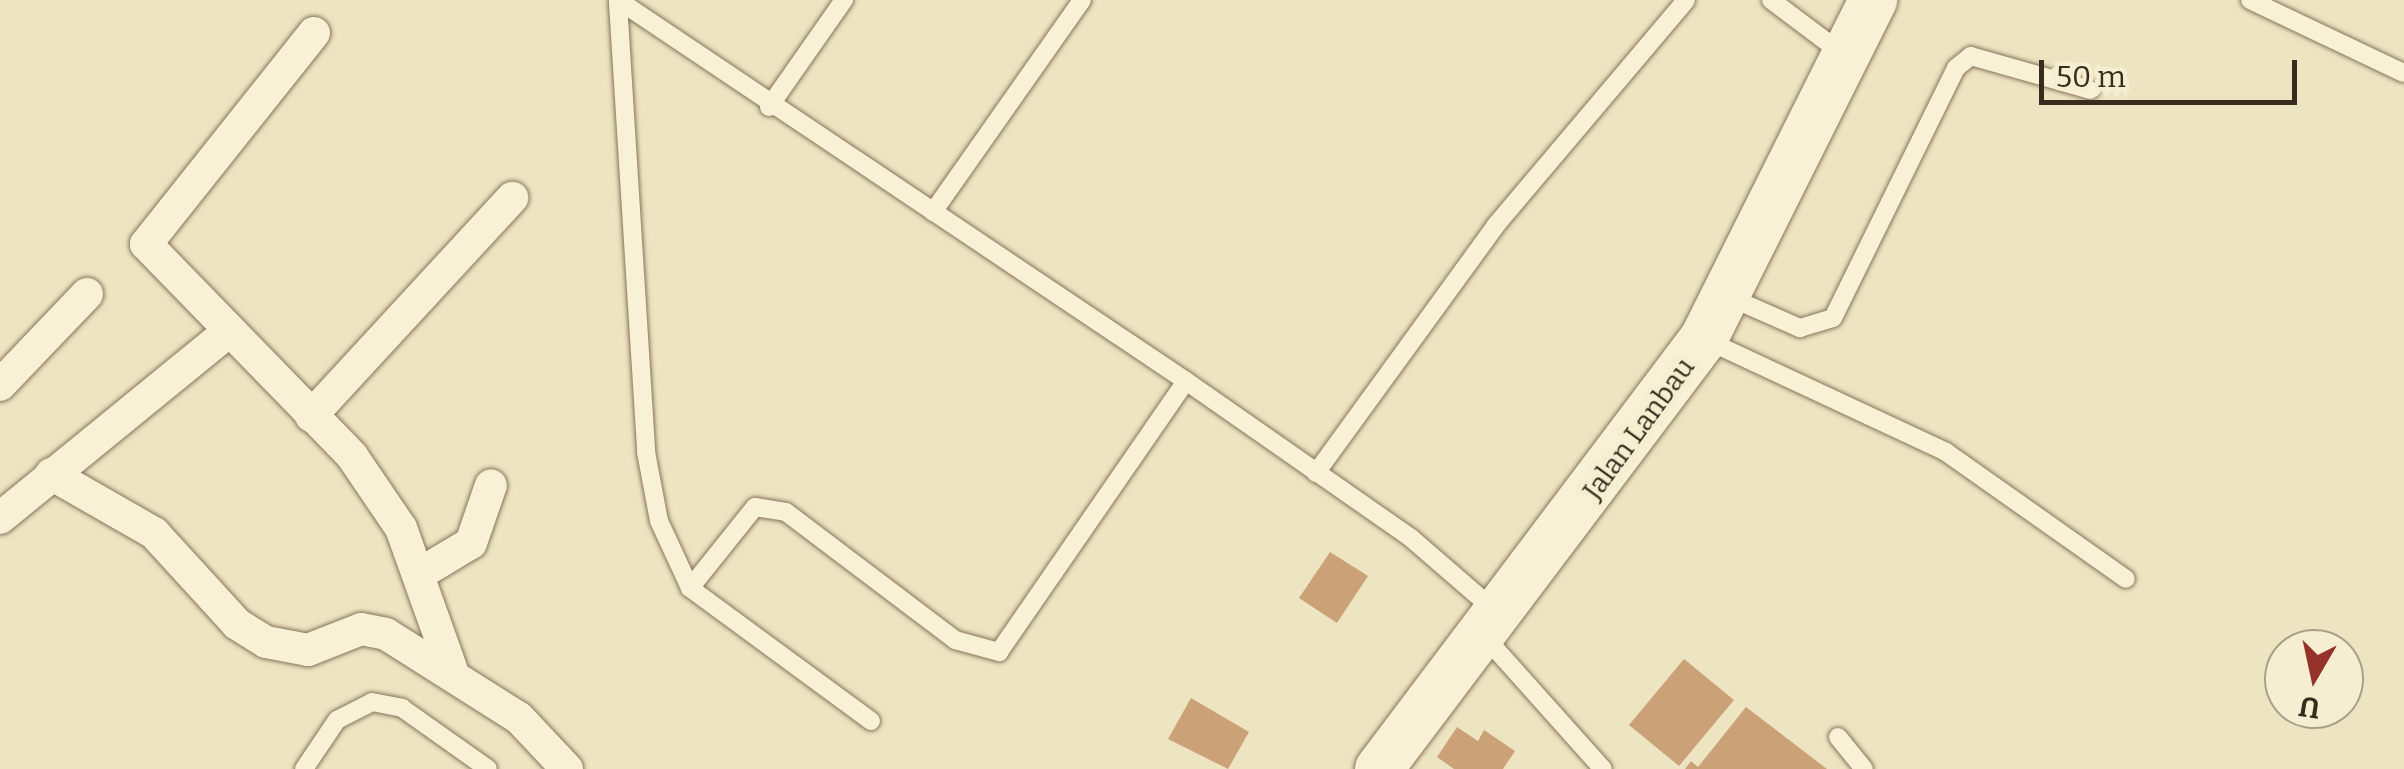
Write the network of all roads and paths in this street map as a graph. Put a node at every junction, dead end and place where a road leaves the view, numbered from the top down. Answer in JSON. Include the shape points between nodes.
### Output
{"nodes":[{"id":1,"x":844,"y":0,"type":"edge"},
{"id":2,"x":1082,"y":0,"type":"edge"},
{"id":3,"x":1686,"y":0,"type":"edge"},
{"id":4,"x":1772,"y":0,"type":"edge"},
{"id":5,"x":1873,"y":0,"type":"edge"},
{"id":6,"x":2250,"y":0,"type":"edge"},
{"id":7,"x":618,"y":2,"type":"edge"},
{"id":8,"x":314,"y":33,"type":"dead end"},
{"id":9,"x":1846,"y":56,"type":"junction"},
{"id":10,"x":2404,"y":73,"type":"edge"},
{"id":11,"x":2090,"y":90,"type":"dead end"},
{"id":12,"x":769,"y":107,"type":"junction"},
{"id":13,"x":512,"y":198,"type":"dead end"},
{"id":14,"x":932,"y":212,"type":"junction"},
{"id":15,"x":86,"y":294,"type":"dead end"},
{"id":16,"x":1728,"y":296,"type":"junction"},
{"id":17,"x":226,"y":334,"type":"junction"},
{"id":18,"x":1704,"y":338,"type":"junction"},
{"id":19,"x":1186,"y":381,"type":"junction"},
{"id":20,"x":0,"y":385,"type":"edge"},
{"id":21,"x":311,"y":416,"type":"junction"},
{"id":22,"x":1316,"y":473,"type":"junction"},
{"id":23,"x":51,"y":474,"type":"junction"},
{"id":24,"x":491,"y":486,"type":"dead end"},
{"id":25,"x":0,"y":518,"type":"edge"},
{"id":26,"x":421,"y":573,"type":"junction"},
{"id":27,"x":2126,"y":579,"type":"dead end"},
{"id":28,"x":690,"y":588,"type":"junction"},
{"id":29,"x":1481,"y":610,"type":"junction"},
{"id":30,"x":452,"y":668,"type":"junction"},
{"id":31,"x":871,"y":722,"type":"dead end"},
{"id":32,"x":1838,"y":737,"type":"dead end"},
{"id":33,"x":304,"y":769,"type":"edge"},
{"id":34,"x":488,"y":769,"type":"edge"},
{"id":35,"x":567,"y":769,"type":"edge"},
{"id":36,"x":1379,"y":769,"type":"edge"},
{"id":37,"x":1603,"y":769,"type":"edge"},
{"id":38,"x":1864,"y":769,"type":"edge"}],
"edges":[{"from":1,"to":12,"type":"lane"},
{"from":2,"to":14,"type":"lane"},
{"from":3,"to":22,"type":"lane","via":[[1496,225]]},
{"from":4,"to":9,"type":"lane"},
{"from":5,"to":9,"type":"street","name":"Jalan Lanbau"},
{"from":6,"to":10,"type":"lane"},
{"from":7,"to":12,"type":"lane"},
{"from":7,"to":28,"type":"lane","via":[[646,452],[659,521]]},
{"from":8,"to":17,"type":"street","via":[[148,233],[149,251]]},
{"from":9,"to":16,"type":"street","name":"Jalan Lanbau"},
{"from":11,"to":16,"type":"lane","via":[[1992,54],[1972,56],[1956,68],[1834,318],[1800,328]]},
{"from":12,"to":14,"type":"lane"},
{"from":13,"to":21,"type":"street"},
{"from":14,"to":19,"type":"lane"},
{"from":15,"to":20,"type":"street"},
{"from":16,"to":18,"type":"street","name":"Jalan Lanbau"},
{"from":17,"to":21,"type":"street"},
{"from":17,"to":23,"type":"street"},
{"from":18,"to":27,"type":"lane","via":[[1946,452]]},
{"from":18,"to":29,"type":"street","name":"Jalan Lanbau"},
{"from":19,"to":22,"type":"lane"},
{"from":19,"to":28,"type":"lane","via":[[999,652],[955,640],[768,503]]},
{"from":21,"to":26,"type":"street","via":[[352,456]]},
{"from":22,"to":29,"type":"lane","via":[[1436,560]]},
{"from":23,"to":25,"type":"street"},
{"from":23,"to":30,"type":"street","via":[[154,533],[237,624],[266,642],[308,650],[361,629]]},
{"from":24,"to":26,"type":"street","via":[[471,543]]},
{"from":26,"to":30,"type":"street"},
{"from":28,"to":31,"type":"lane"},
{"from":29,"to":36,"type":"street","name":"Jalan Lanbau"},
{"from":29,"to":37,"type":"lane"},
{"from":30,"to":35,"type":"street"},
{"from":32,"to":38,"type":"lane"},
{"from":33,"to":34,"type":"lane","via":[[337,720],[372,702],[402,708]]}]}
